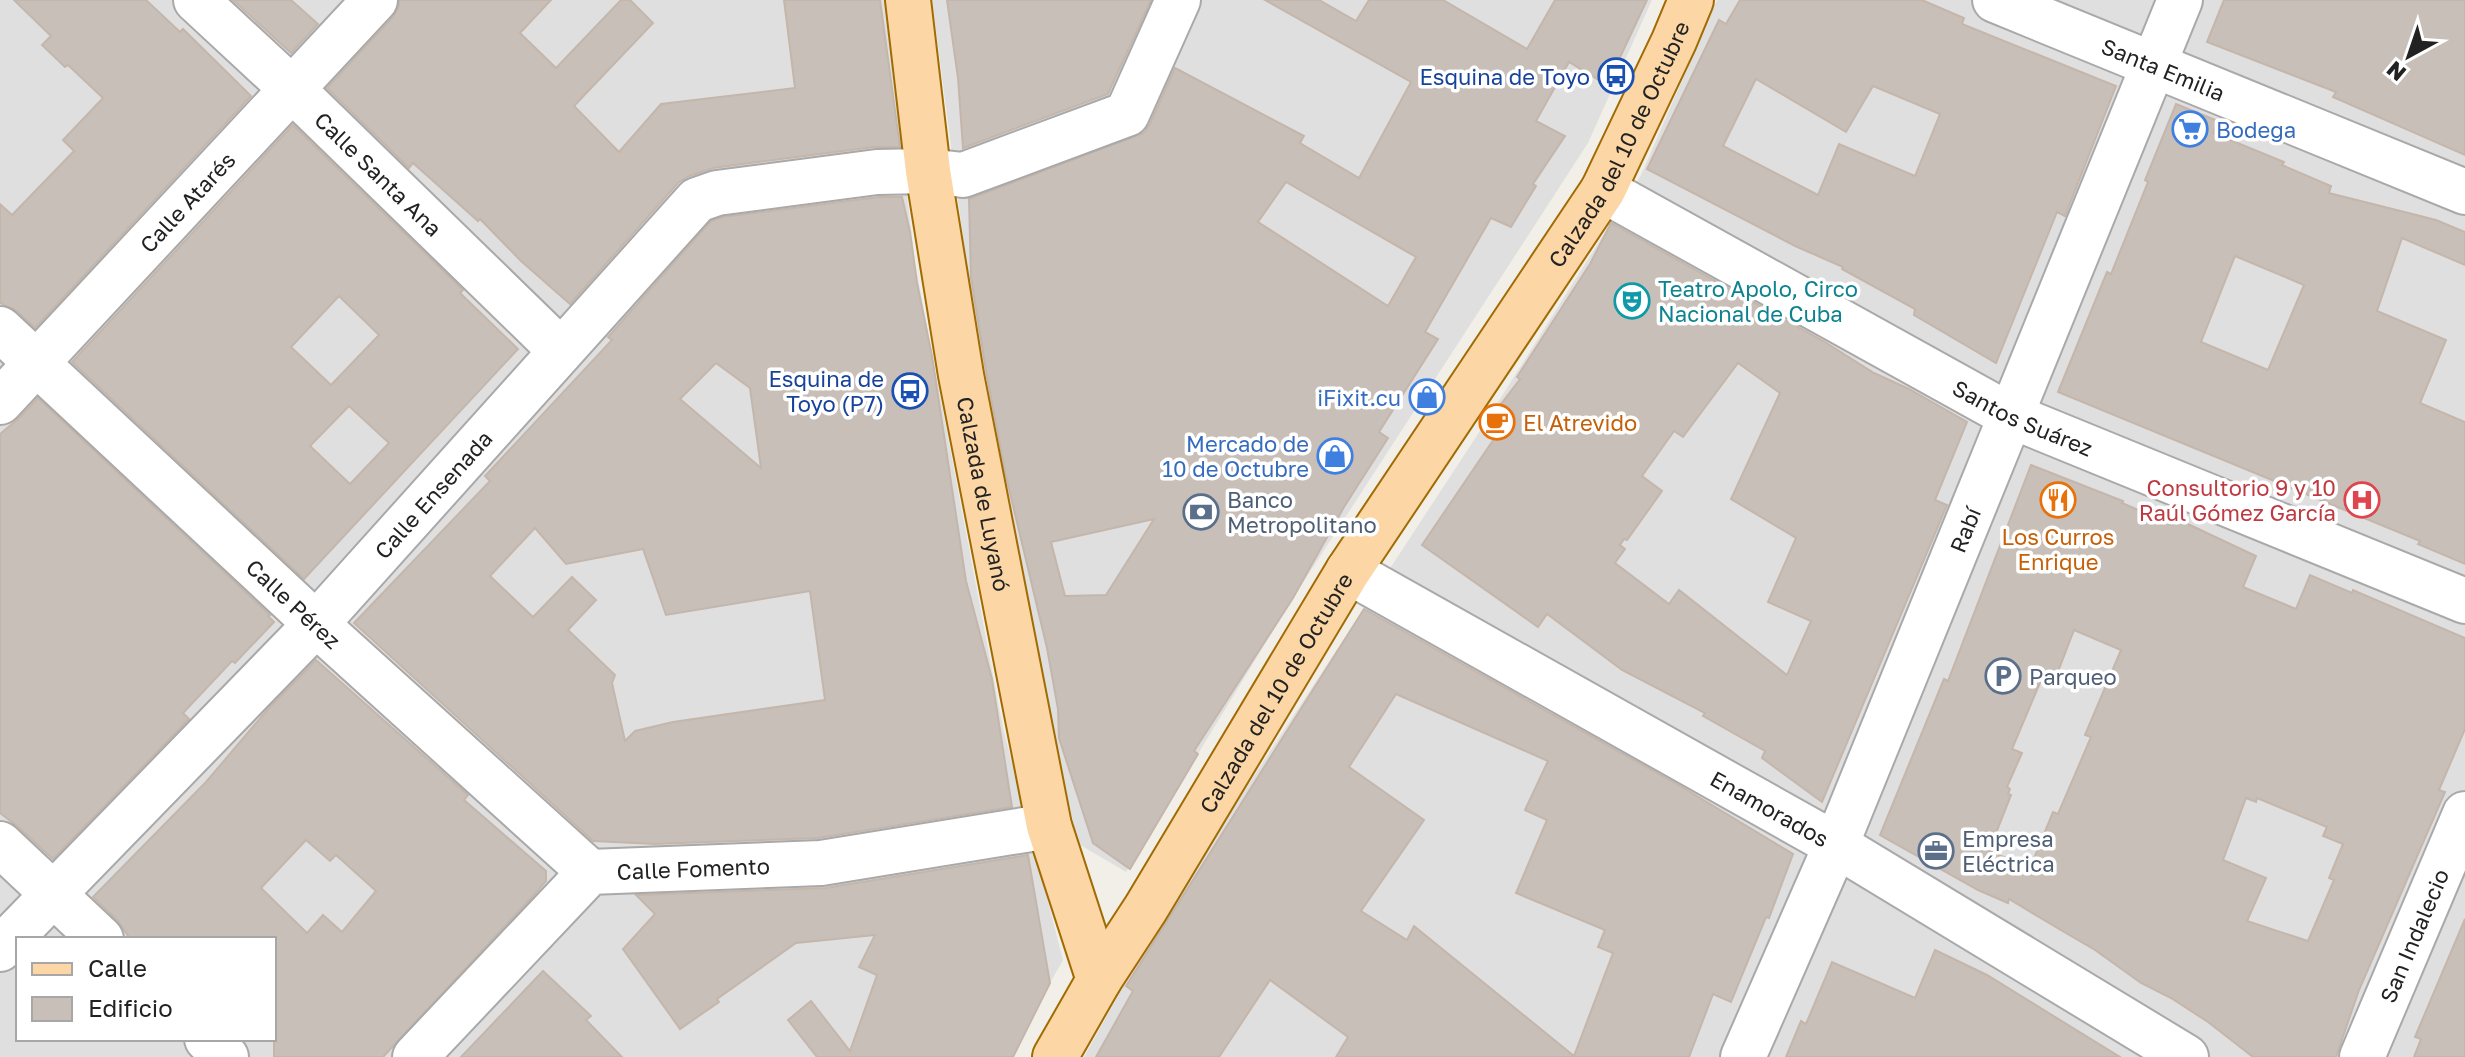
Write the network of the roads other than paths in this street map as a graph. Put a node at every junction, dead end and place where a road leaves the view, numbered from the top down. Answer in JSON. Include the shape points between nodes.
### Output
{"nodes":[{"id":1,"x":196,"y":0,"type":"edge"},
{"id":2,"x":375,"y":0,"type":"edge"},
{"id":3,"x":908,"y":0,"type":"edge"},
{"id":4,"x":1178,"y":0,"type":"edge"},
{"id":5,"x":1691,"y":0,"type":"edge"},
{"id":6,"x":1995,"y":0,"type":"edge"},
{"id":7,"x":2180,"y":0,"type":"edge"},
{"id":8,"x":2152,"y":66,"type":"junction"},
{"id":9,"x":293,"y":90,"type":"junction"},
{"id":10,"x":928,"y":171,"type":"junction"},
{"id":11,"x":1603,"y":190,"type":"junction"},
{"id":12,"x":2465,"y":192,"type":"edge"},
{"id":13,"x":0,"y":329,"type":"edge"},
{"id":14,"x":560,"y":350,"type":"junction"},
{"id":15,"x":36,"y":364,"type":"junction"},
{"id":16,"x":0,"y":402,"type":"edge"},
{"id":17,"x":2009,"y":415,"type":"junction"},
{"id":18,"x":1348,"y":571,"type":"junction"},
{"id":19,"x":2465,"y":601,"type":"edge"},
{"id":20,"x":316,"y":624,"type":"junction"},
{"id":21,"x":2465,"y":814,"type":"edge"},
{"id":22,"x":1049,"y":826,"type":"junction"},
{"id":23,"x":0,"y":844,"type":"edge"},
{"id":24,"x":1836,"y":845,"type":"junction"},
{"id":25,"x":590,"y":872,"type":"junction"},
{"id":26,"x":54,"y":894,"type":"junction"},
{"id":27,"x":99,"y":937,"type":"edge"},
{"id":28,"x":0,"y":949,"type":"edge"},
{"id":29,"x":1099,"y":980,"type":"junction"},
{"id":30,"x":209,"y":1041,"type":"edge"},
{"id":31,"x":226,"y":1057,"type":"edge"},
{"id":32,"x":415,"y":1057,"type":"edge"},
{"id":33,"x":1055,"y":1057,"type":"edge"},
{"id":34,"x":1743,"y":1057,"type":"edge"},
{"id":35,"x":2186,"y":1057,"type":"edge"},
{"id":36,"x":2362,"y":1057,"type":"edge"}],
"edges":[{"from":1,"to":9,"type":"street","name":"Calle Santa Ana"},
{"from":2,"to":9,"type":"street","name":"Calle Atarés"},
{"from":3,"to":10,"type":"main road","name":"Calzada de Luyanó"},
{"from":4,"to":10,"type":"street","name":"Calle Ensenada","via":[[1127,114],[963,175]]},
{"from":5,"to":11,"type":"main road","name":"Calzada del 10 de Octubre"},
{"from":6,"to":8,"type":"street","name":"Santa Emilia"},
{"from":7,"to":8,"type":"street","name":"Rabí"},
{"from":8,"to":12,"type":"street","name":"Santa Emilia"},
{"from":8,"to":17,"type":"street","name":"Rabí"},
{"from":9,"to":14,"type":"street","name":"Calle Santa Ana"},
{"from":9,"to":15,"type":"street","name":"Calle Atarés"},
{"from":10,"to":14,"type":"street","name":"Calle Ensenada","via":[[877,172],[706,195]]},
{"from":10,"to":22,"type":"main road","name":"Calzada de Luyanó","via":[[961,375]]},
{"from":11,"to":17,"type":"street","name":"Santos Suárez"},
{"from":11,"to":18,"type":"main road","name":"Calzada del 10 de Octubre"},
{"from":13,"to":15,"type":"street","name":"Calle Pérez"},
{"from":14,"to":20,"type":"street","name":"Calle Ensenada"},
{"from":15,"to":16,"type":"street","name":"Calle Atarés"},
{"from":15,"to":20,"type":"street","name":"Calle Pérez"},
{"from":17,"to":19,"type":"street","name":"Santos Suárez"},
{"from":17,"to":24,"type":"street","name":"Rabí"},
{"from":18,"to":24,"type":"street","name":"Enamorados"},
{"from":18,"to":29,"type":"main road","name":"Calzada del 10 de Octubre"},
{"from":20,"to":25,"type":"street","name":"Calle Pérez"},
{"from":20,"to":26,"type":"street","name":"Calle Ensenada"},
{"from":21,"to":36,"type":"street","name":"San Indalecio"},
{"from":22,"to":25,"type":"street","name":"Calle Fomento","via":[[821,863]]},
{"from":22,"to":29,"type":"main road","name":"Calzada de Luyanó"},
{"from":23,"to":26,"type":"street"},
{"from":24,"to":34,"type":"street","name":"Rabí"},
{"from":24,"to":35,"type":"street","name":"Enamorados"},
{"from":25,"to":32,"type":"street","name":"Calle Fomento"},
{"from":26,"to":27,"type":"street"},
{"from":26,"to":28,"type":"street","name":"Calle Ensenada"},
{"from":29,"to":33,"type":"main road","name":"Calzada del 10 de Octubre"},
{"from":30,"to":31,"type":"street"}]}
